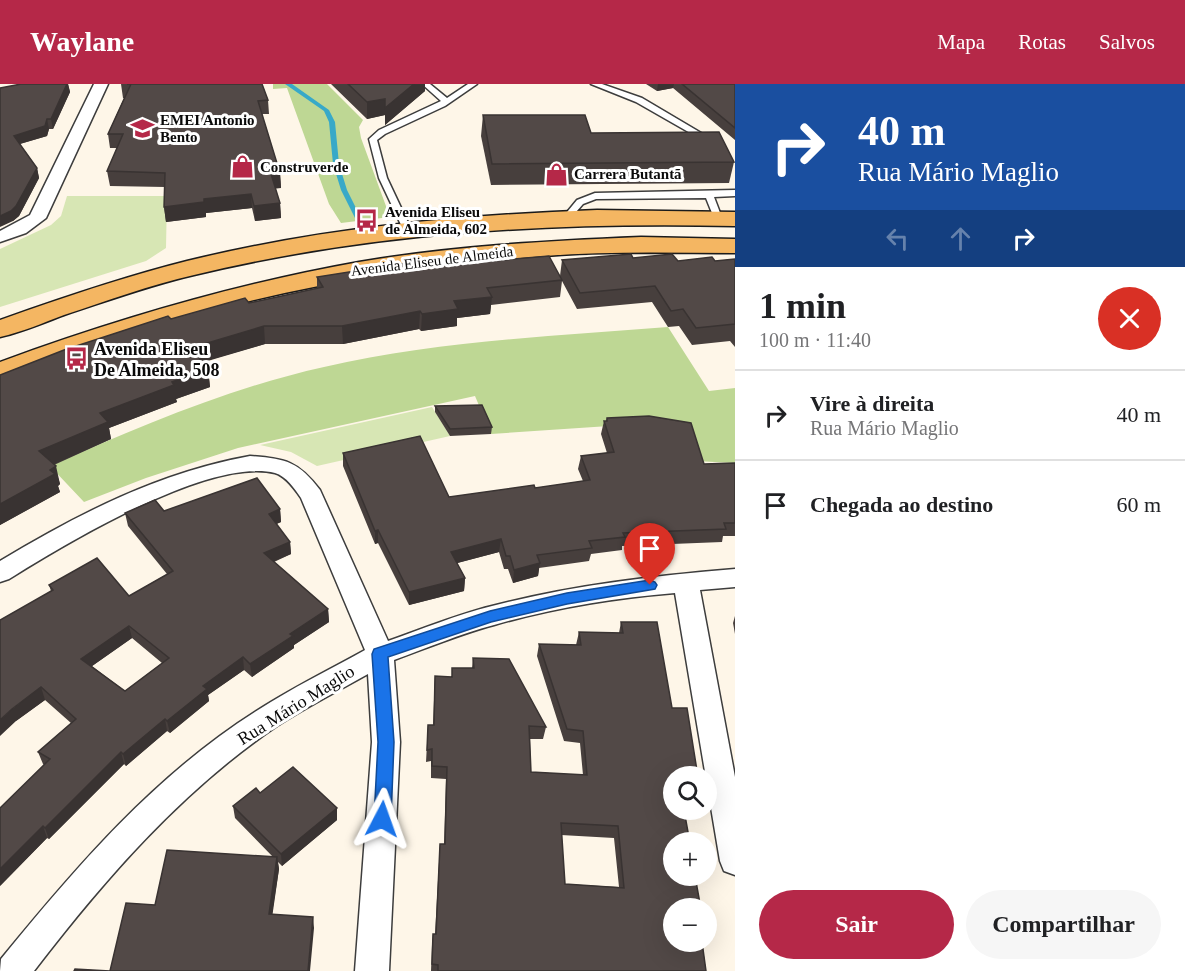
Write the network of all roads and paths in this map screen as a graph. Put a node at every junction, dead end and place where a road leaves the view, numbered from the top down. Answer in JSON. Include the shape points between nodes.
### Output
{"nodes":[{"id":1,"x":101,"y":84,"type":"edge"},
{"id":2,"x":426,"y":84,"type":"edge"},
{"id":3,"x":473,"y":84,"type":"edge"},
{"id":4,"x":595,"y":84,"type":"edge"},
{"id":5,"x":446,"y":101,"type":"junction"},
{"id":6,"x":719,"y":148,"type":"edge"},
{"id":7,"x":735,"y":193,"type":"edge"},
{"id":8,"x":709,"y":195,"type":"junction"},
{"id":9,"x":567,"y":218,"type":"junction"},
{"id":10,"x":726,"y":219,"type":"edge"},
{"id":11,"x":407,"y":229,"type":"junction"},
{"id":12,"x":0,"y":237,"type":"edge"},
{"id":13,"x":735,"y":246,"type":"edge"},
{"id":14,"x":0,"y":329,"type":"edge"},
{"id":15,"x":0,"y":372,"type":"edge"},
{"id":16,"x":0,"y":573,"type":"edge"},
{"id":17,"x":735,"y":578,"type":"edge"},
{"id":18,"x":686,"y":581,"type":"junction"},
{"id":19,"x":380,"y":654,"type":"junction"},
{"id":20,"x":735,"y":861,"type":"edge"},
{"id":21,"x":13,"y":971,"type":"edge"},
{"id":22,"x":372,"y":971,"type":"edge"}],
"edges":[{"from":1,"to":12,"type":"street","via":[[37,218]]},
{"from":2,"to":5,"type":"lane"},
{"from":3,"to":5,"type":"lane"},
{"from":4,"to":6,"type":"lane","via":[[639,100]]},
{"from":5,"to":11,"type":"lane","via":[[373,139],[383,178]]},
{"from":7,"to":8,"type":"lane"},
{"from":8,"to":9,"type":"lane","via":[[595,196],[579,202]]},
{"from":8,"to":10,"type":"lane"},
{"from":9,"to":10,"type":"main road","name":"Avenida Eliseu de Almeida"},
{"from":9,"to":11,"type":"main road","name":"Avenida Eliseu de Almeida"},
{"from":11,"to":14,"type":"main road","name":"Avenida Eliseu de Almeida","via":[[291,247],[189,269]]},
{"from":13,"to":15,"type":"main road","name":"Avenida Eliseu de Almeida","via":[[544,248],[373,267],[262,288],[172,311],[64,346]]},
{"from":16,"to":19,"type":"street","via":[[95,519],[175,483],[232,467],[278,466],[298,478],[312,496]]},
{"from":17,"to":18,"type":"street","name":"Rua Mário Maglio"},
{"from":18,"to":19,"type":"street","name":"Rua Mário Maglio","via":[[567,598],[490,616]]},
{"from":18,"to":20,"type":"street"},
{"from":19,"to":21,"type":"street","name":"Rua Mário Maglio","via":[[267,718],[196,772],[142,821],[69,900]]},
{"from":19,"to":22,"type":"street","via":[[386,742]]}]}
